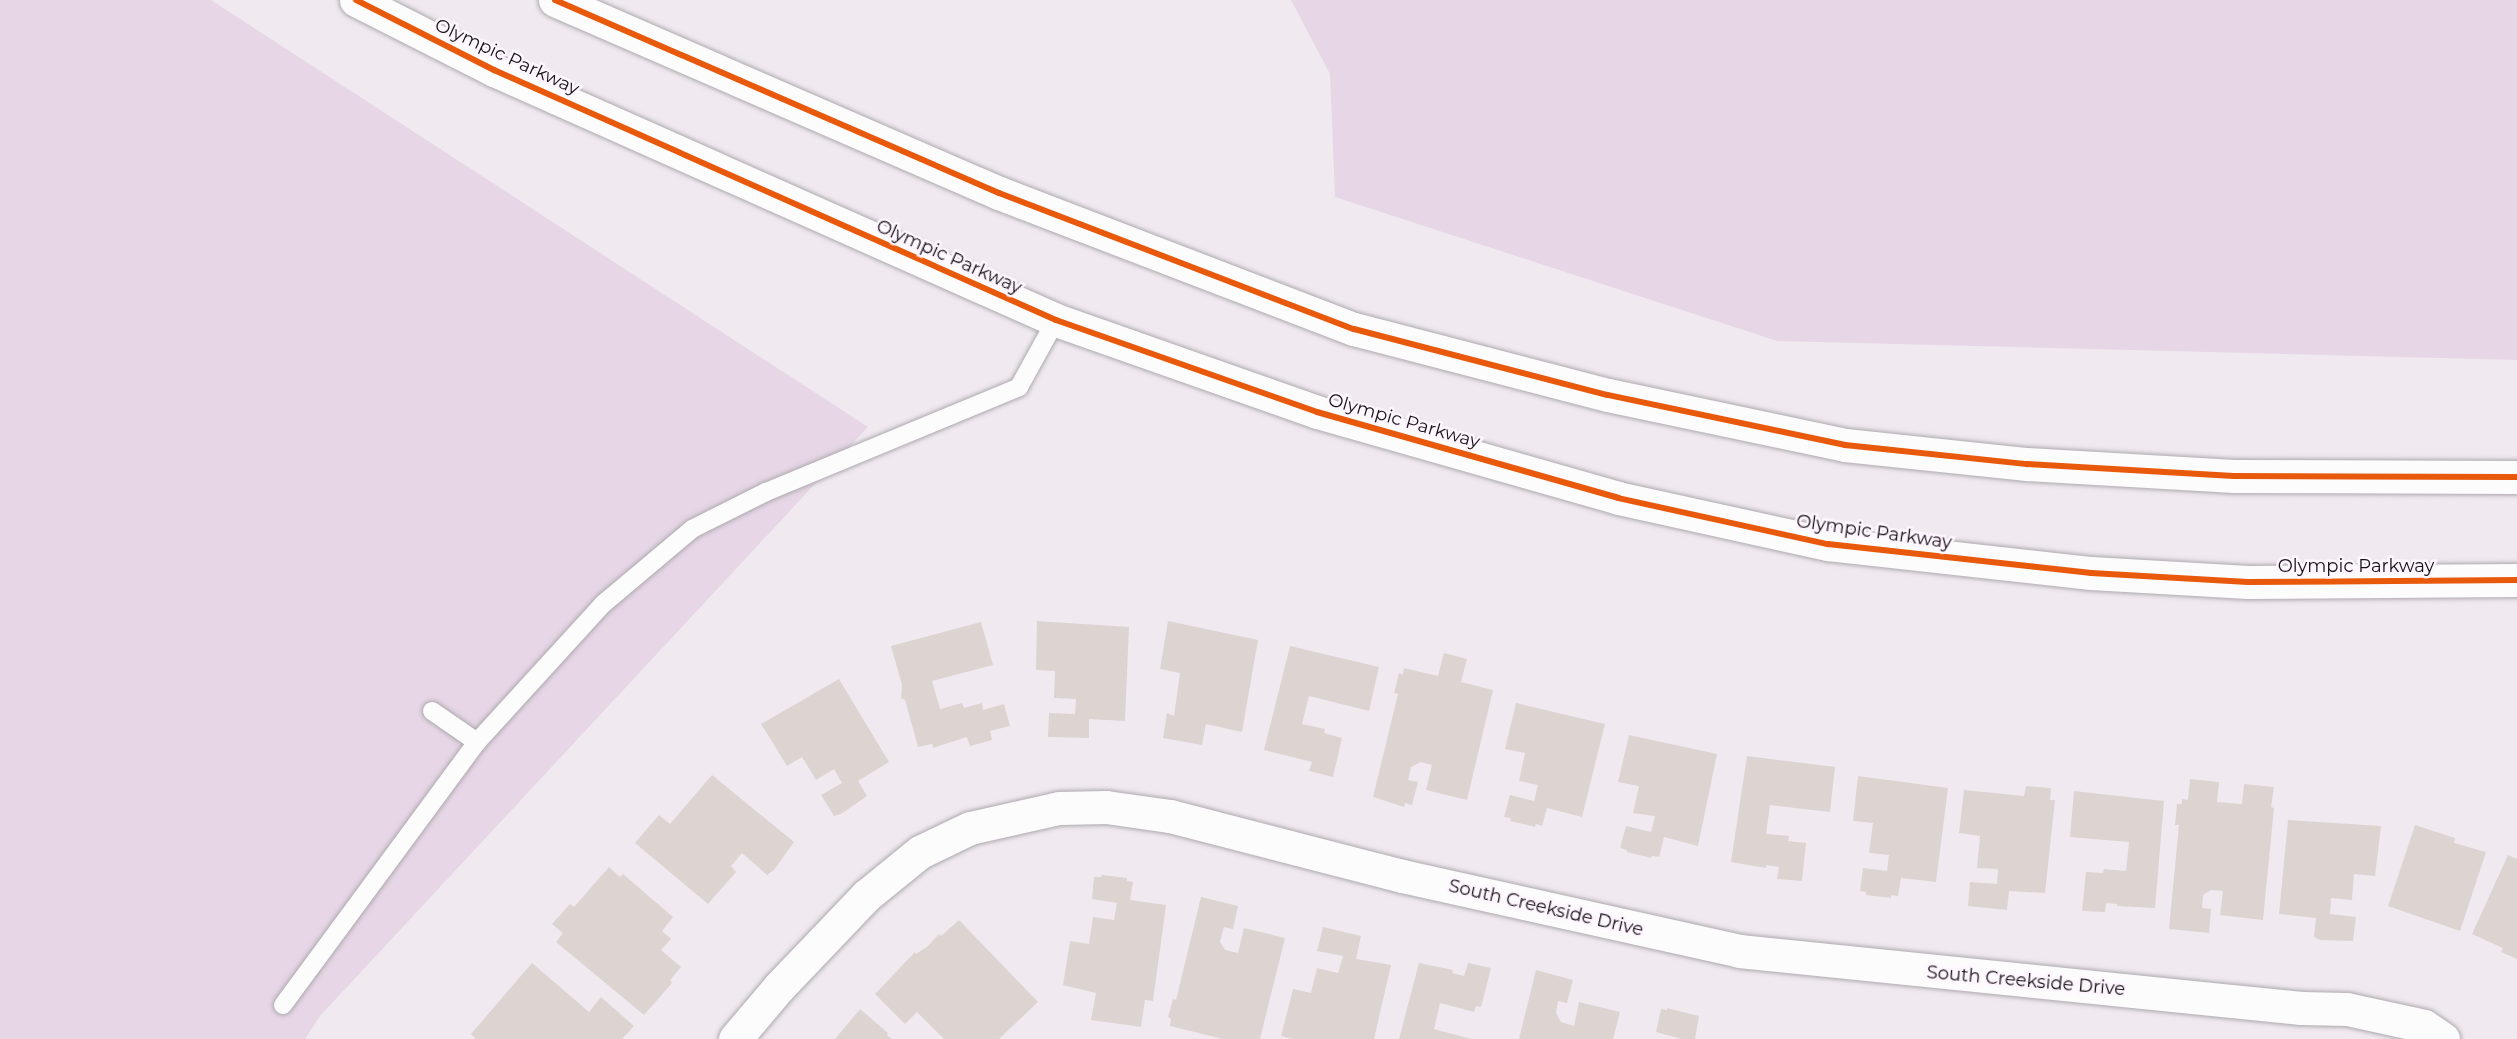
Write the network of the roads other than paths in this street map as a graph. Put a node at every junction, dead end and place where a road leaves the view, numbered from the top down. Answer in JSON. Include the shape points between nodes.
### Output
{"nodes":[{"id":1,"x":356,"y":0,"type":"edge"},
{"id":2,"x":555,"y":0,"type":"edge"},
{"id":3,"x":1056,"y":321,"type":"junction"},
{"id":4,"x":2517,"y":477,"type":"edge"},
{"id":5,"x":2517,"y":580,"type":"edge"},
{"id":6,"x":432,"y":711,"type":"dead end"},
{"id":7,"x":477,"y":742,"type":"junction"},
{"id":8,"x":283,"y":1005,"type":"dead end"},
{"id":9,"x":735,"y":1039,"type":"edge"},
{"id":10,"x":2443,"y":1039,"type":"edge"}],
"edges":[{"from":1,"to":3,"type":"main road","name":"Olympic Parkway","via":[[494,70]]},
{"from":2,"to":4,"type":"main road","via":[[999,193],[1354,329],[1608,395],[1845,446],[2027,464],[2234,476]]},
{"from":3,"to":5,"type":"main road","name":"Olympic Parkway","via":[[1328,415],[1618,498],[1828,544],[2091,573],[2248,582]]},
{"from":3,"to":7,"type":"lane","via":[[1019,387],[766,492],[692,529],[603,604]]},
{"from":6,"to":7,"type":"lane"},
{"from":7,"to":8,"type":"lane"},
{"from":9,"to":10,"type":"main road","name":"South Creekside Drive","via":[[867,895],[920,852],[970,828],[1059,808],[1106,807],[1170,816],[1402,876],[1739,951],[2301,1008],[2347,1009],[2424,1026]]}]}
